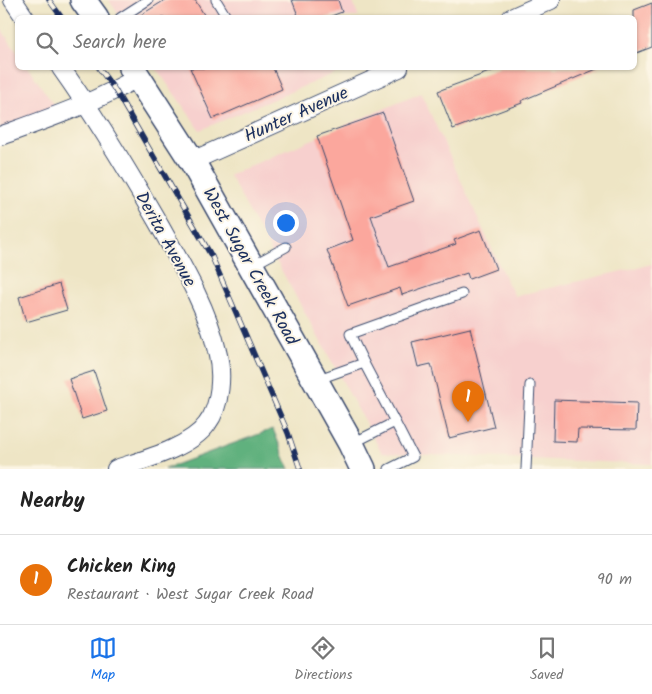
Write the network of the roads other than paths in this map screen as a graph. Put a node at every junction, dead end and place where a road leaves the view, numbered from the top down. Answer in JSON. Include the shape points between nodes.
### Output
{"nodes":[{"id":1,"x":13,"y":0,"type":"edge"},
{"id":2,"x":83,"y":0,"type":"edge"},
{"id":3,"x":148,"y":0,"type":"edge"},
{"id":4,"x":216,"y":0,"type":"edge"},
{"id":5,"x":551,"y":0,"type":"edge"},
{"id":6,"x":23,"y":15,"type":"edge"},
{"id":7,"x":94,"y":15,"type":"edge"},
{"id":8,"x":125,"y":15,"type":"edge"},
{"id":9,"x":225,"y":15,"type":"edge"},
{"id":10,"x":518,"y":15,"type":"edge"},
{"id":11,"x":62,"y":70,"type":"edge"},
{"id":12,"x":396,"y":70,"type":"edge"},
{"id":13,"x":135,"y":72,"type":"edge"},
{"id":14,"x":86,"y":104,"type":"junction"},
{"id":15,"x":0,"y":136,"type":"edge"},
{"id":16,"x":192,"y":161,"type":"junction"},
{"id":17,"x":286,"y":247,"type":"dead end"},
{"id":18,"x":251,"y":266,"type":"junction"},
{"id":19,"x":462,"y":294,"type":"dead end"},
{"id":20,"x":364,"y":363,"type":"junction"},
{"id":21,"x":316,"y":380,"type":"junction"},
{"id":22,"x":530,"y":385,"type":"dead end"},
{"id":23,"x":395,"y":422,"type":"junction"},
{"id":24,"x":352,"y":444,"type":"junction"},
{"id":25,"x":116,"y":469,"type":"edge"},
{"id":26,"x":363,"y":469,"type":"edge"},
{"id":27,"x":389,"y":469,"type":"edge"},
{"id":28,"x":526,"y":469,"type":"edge"}],
"edges":[{"from":1,"to":6,"type":"street"},
{"from":2,"to":7,"type":"main road"},
{"from":3,"to":8,"type":"lane"},
{"from":4,"to":9,"type":"lane"},
{"from":5,"to":10,"type":"street"},
{"from":11,"to":14,"type":"street","name":"Derita Avenue"},
{"from":12,"to":16,"type":"street","name":"Hunter Avenue"},
{"from":13,"to":14,"type":"street","via":[[116,90]]},
{"from":13,"to":16,"type":"main road","name":"West Sugar Creek Road"},
{"from":14,"to":15,"type":"street"},
{"from":14,"to":25,"type":"street","name":"Derita Avenue","via":[[127,168],[200,303],[218,353],[220,377],[214,414],[206,426],[172,449]]},
{"from":16,"to":18,"type":"main road","name":"West Sugar Creek Road"},
{"from":17,"to":18,"type":"lane"},
{"from":18,"to":21,"type":"main road","name":"West Sugar Creek Road"},
{"from":19,"to":20,"type":"lane","via":[[350,334]]},
{"from":20,"to":21,"type":"lane"},
{"from":20,"to":23,"type":"lane"},
{"from":21,"to":24,"type":"main road","name":"West Sugar Creek Road"},
{"from":22,"to":28,"type":"lane"},
{"from":23,"to":24,"type":"lane"},
{"from":23,"to":27,"type":"lane","via":[[413,456]]},
{"from":24,"to":26,"type":"main road","name":"West Sugar Creek Road"}]}
